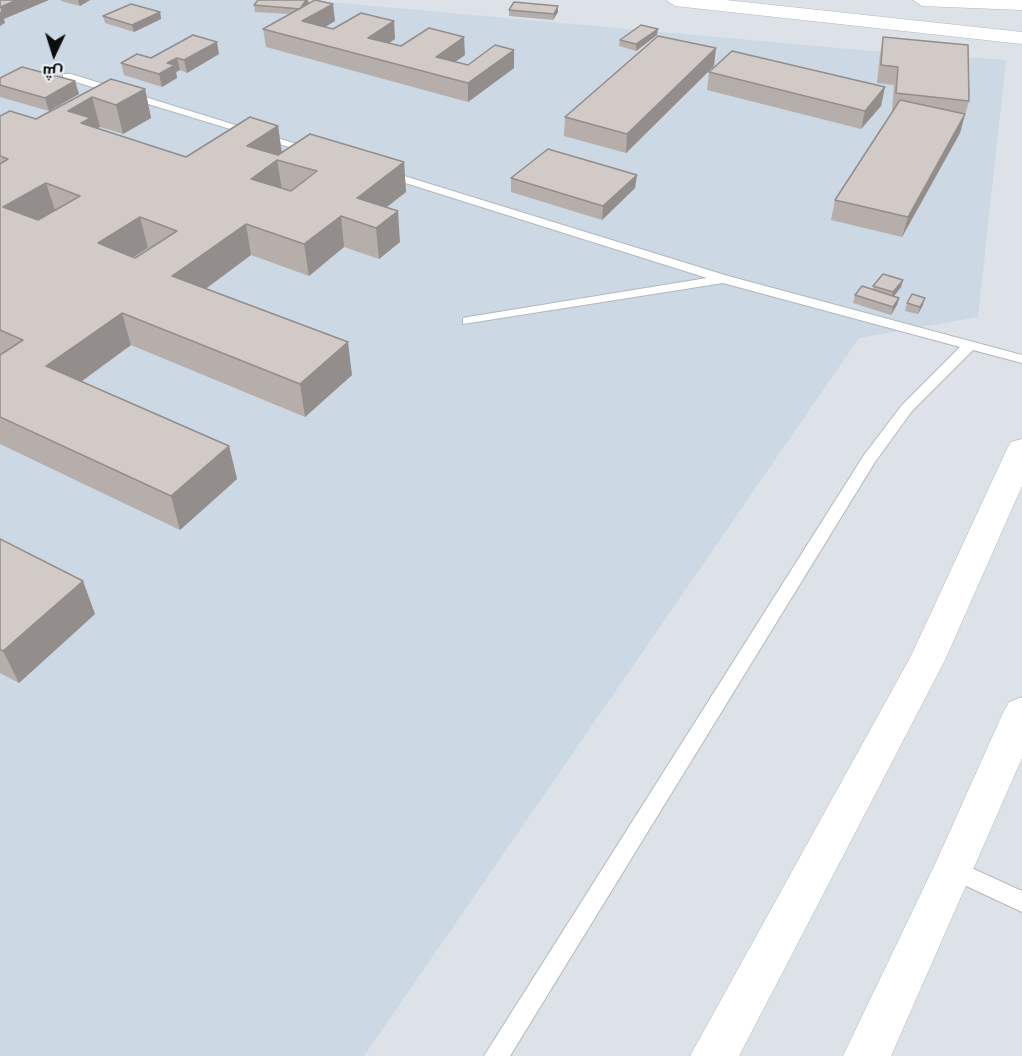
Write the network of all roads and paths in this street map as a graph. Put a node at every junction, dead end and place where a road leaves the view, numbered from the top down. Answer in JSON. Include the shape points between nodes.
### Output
{"nodes":[{"id":1,"x":675,"y":0,"type":"edge"},
{"id":2,"x":922,"y":0,"type":"edge"},
{"id":3,"x":1022,"y":3,"type":"edge"},
{"id":4,"x":899,"y":25,"type":"junction"},
{"id":5,"x":1022,"y":38,"type":"edge"},
{"id":6,"x":1022,"y":51,"type":"edge"},
{"id":7,"x":67,"y":76,"type":"edge"},
{"id":8,"x":321,"y":153,"type":"edge"},
{"id":9,"x":376,"y":171,"type":"edge"},
{"id":10,"x":723,"y":279,"type":"junction"},
{"id":11,"x":468,"y":321,"type":"dead end"},
{"id":12,"x":969,"y":346,"type":"junction"},
{"id":13,"x":1022,"y":359,"type":"edge"},
{"id":14,"x":1022,"y":449,"type":"edge"},
{"id":15,"x":1022,"y":713,"type":"edge"},
{"id":16,"x":954,"y":870,"type":"junction"},
{"id":17,"x":1022,"y":902,"type":"edge"},
{"id":18,"x":496,"y":1056,"type":"edge"},
{"id":19,"x":714,"y":1056,"type":"edge"},
{"id":20,"x":867,"y":1056,"type":"edge"}],
"edges":[{"from":1,"to":4,"type":"street"},
{"from":2,"to":3,"type":"street"},
{"from":4,"to":5,"type":"street"},
{"from":4,"to":6,"type":"street"},
{"from":7,"to":8,"type":"lane"},
{"from":9,"to":10,"type":"lane"},
{"from":10,"to":11,"type":"lane"},
{"from":10,"to":12,"type":"lane"},
{"from":12,"to":13,"type":"lane"},
{"from":12,"to":18,"type":"lane","via":[[907,408],[869,459]]},
{"from":14,"to":19,"type":"street","via":[[927,660]]},
{"from":15,"to":16,"type":"street"},
{"from":16,"to":17,"type":"lane"},
{"from":16,"to":20,"type":"street"}]}
